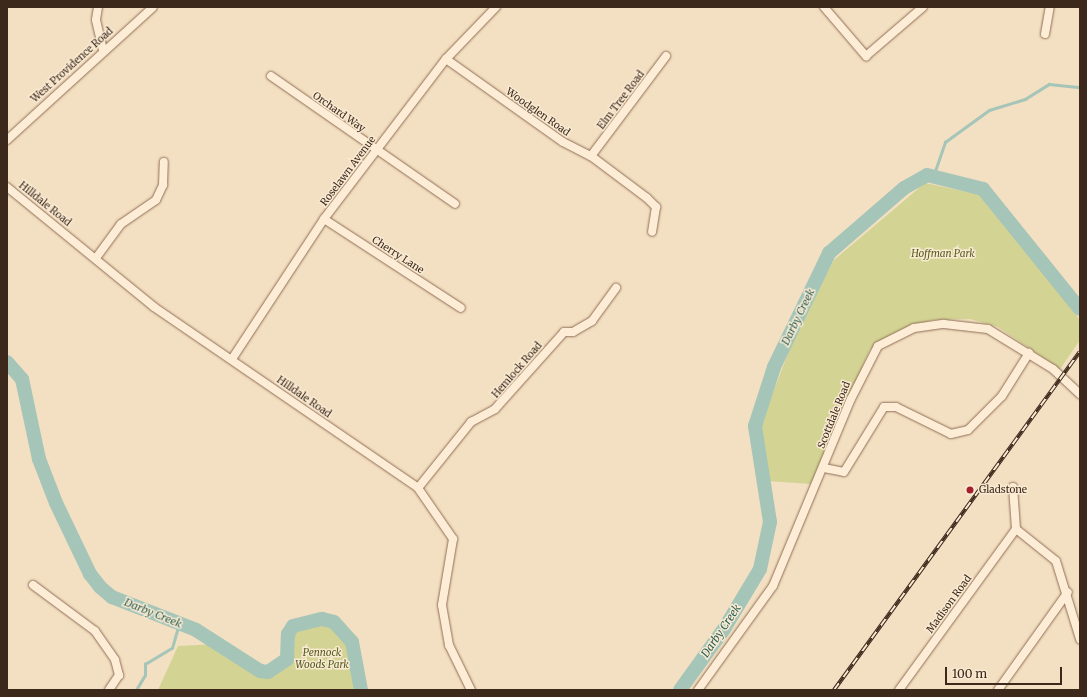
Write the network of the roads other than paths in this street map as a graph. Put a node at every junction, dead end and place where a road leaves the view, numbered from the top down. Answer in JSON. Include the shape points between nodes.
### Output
{"nodes":[{"id":1,"x":98,"y":7,"type":"edge"},
{"id":2,"x":153,"y":7,"type":"edge"},
{"id":3,"x":496,"y":7,"type":"edge"},
{"id":4,"x":923,"y":7,"type":"edge"},
{"id":5,"x":1050,"y":7,"type":"edge"},
{"id":6,"x":827,"y":8,"type":"edge"},
{"id":7,"x":1045,"y":34,"type":"dead end"},
{"id":8,"x":103,"y":50,"type":"junction"},
{"id":9,"x":666,"y":56,"type":"dead end"},
{"id":10,"x":446,"y":59,"type":"junction"},
{"id":11,"x":271,"y":76,"type":"dead end"},
{"id":12,"x":7,"y":140,"type":"edge"},
{"id":13,"x":377,"y":150,"type":"junction"},
{"id":14,"x":591,"y":156,"type":"junction"},
{"id":15,"x":164,"y":162,"type":"dead end"},
{"id":16,"x":7,"y":187,"type":"edge"},
{"id":17,"x":455,"y":204,"type":"dead end"},
{"id":18,"x":324,"y":219,"type":"junction"},
{"id":19,"x":652,"y":232,"type":"dead end"},
{"id":20,"x":96,"y":258,"type":"junction"},
{"id":21,"x":616,"y":288,"type":"dead end"},
{"id":22,"x":461,"y":308,"type":"dead end"},
{"id":23,"x":1029,"y":353,"type":"junction"},
{"id":24,"x":232,"y":359,"type":"junction"},
{"id":25,"x":1080,"y":394,"type":"edge"},
{"id":26,"x":824,"y":468,"type":"junction"},
{"id":27,"x":1013,"y":487,"type":"dead end"},
{"id":28,"x":418,"y":488,"type":"junction"},
{"id":29,"x":1016,"y":530,"type":"junction"},
{"id":30,"x":33,"y":585,"type":"dead end"},
{"id":31,"x":1068,"y":592,"type":"junction"},
{"id":32,"x":1080,"y":639,"type":"edge"},
{"id":33,"x":109,"y":690,"type":"edge"},
{"id":34,"x":470,"y":690,"type":"edge"},
{"id":35,"x":698,"y":690,"type":"edge"},
{"id":36,"x":899,"y":690,"type":"edge"},
{"id":37,"x":998,"y":690,"type":"edge"}],
"edges":[{"from":1,"to":8,"type":"street","via":[[96,20]]},
{"from":2,"to":8,"type":"street","name":"West Providence Road"},
{"from":3,"to":10,"type":"street","name":"Roselawn Avenue"},
{"from":4,"to":6,"type":"street","via":[[866,56]]},
{"from":5,"to":7,"type":"street"},
{"from":8,"to":12,"type":"street","name":"West Providence Road"},
{"from":9,"to":14,"type":"street","name":"Elm Tree Road"},
{"from":10,"to":13,"type":"street","name":"Roselawn Avenue"},
{"from":10,"to":14,"type":"street","name":"Woodglen Road","via":[[563,142]]},
{"from":11,"to":13,"type":"street","name":"Orchard Way"},
{"from":13,"to":17,"type":"street","name":"Orchard Way"},
{"from":13,"to":18,"type":"street","name":"Roselawn Avenue"},
{"from":14,"to":19,"type":"street","name":"Woodglen Road","via":[[656,207]]},
{"from":15,"to":20,"type":"street","via":[[163,185],[156,200],[121,224]]},
{"from":16,"to":20,"type":"street","name":"Hilldale Road"},
{"from":18,"to":22,"type":"street","name":"Cherry Lane"},
{"from":18,"to":24,"type":"street","name":"Roselawn Avenue"},
{"from":20,"to":24,"type":"street","name":"Hilldale Road","via":[[154,307]]},
{"from":21,"to":28,"type":"street","name":"Hemlock Road","via":[[592,321],[573,332],[564,332],[495,409],[471,422]]},
{"from":23,"to":25,"type":"street","name":"Scottdale Road"},
{"from":23,"to":26,"type":"street","via":[[1002,396],[968,430],[956,435],[896,408],[884,406],[844,472]]},
{"from":23,"to":26,"type":"street","name":"Scottdale Road","via":[[988,329],[964,324],[914,328],[878,346],[865,368]]},
{"from":24,"to":28,"type":"street","name":"Hilldale Road"},
{"from":26,"to":35,"type":"street","name":"Scottdale Road","via":[[773,586]]},
{"from":27,"to":29,"type":"street"},
{"from":28,"to":34,"type":"street","name":"Hilldale Road","via":[[453,539],[442,605],[449,645]]},
{"from":29,"to":31,"type":"street","via":[[1056,561]]},
{"from":29,"to":36,"type":"street","name":"Madison Road"},
{"from":30,"to":33,"type":"street","via":[[95,630],[115,660],[119,675]]},
{"from":31,"to":32,"type":"street"},
{"from":31,"to":37,"type":"street"}]}
